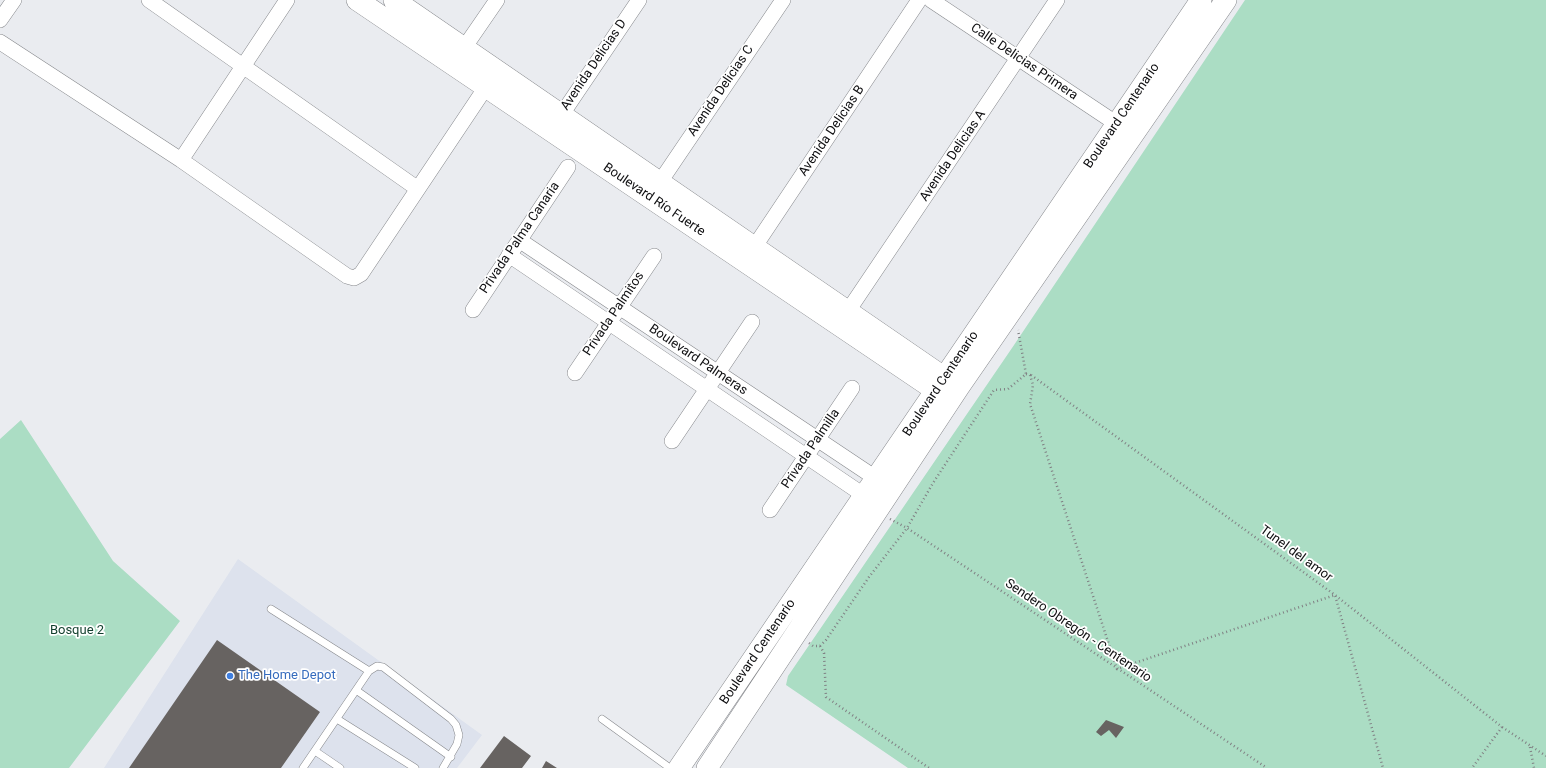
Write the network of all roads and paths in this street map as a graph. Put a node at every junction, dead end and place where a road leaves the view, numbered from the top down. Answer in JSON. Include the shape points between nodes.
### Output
{"nodes":[{"id":1,"x":14,"y":0,"type":"edge"},
{"id":2,"x":149,"y":0,"type":"edge"},
{"id":3,"x":287,"y":0,"type":"edge"},
{"id":4,"x":357,"y":0,"type":"edge"},
{"id":5,"x":394,"y":0,"type":"edge"},
{"id":6,"x":497,"y":0,"type":"edge"},
{"id":7,"x":639,"y":0,"type":"edge"},
{"id":8,"x":783,"y":0,"type":"edge"},
{"id":9,"x":919,"y":0,"type":"edge"},
{"id":10,"x":932,"y":0,"type":"edge"},
{"id":11,"x":1058,"y":0,"type":"edge"},
{"id":12,"x":1201,"y":0,"type":"edge"},
{"id":13,"x":1226,"y":0,"type":"edge"},
{"id":14,"x":0,"y":20,"type":"edge"},
{"id":15,"x":0,"y":42,"type":"edge"},
{"id":16,"x":464,"y":48,"type":"junction"},
{"id":17,"x":1018,"y":58,"type":"junction"},
{"id":18,"x":244,"y":66,"type":"junction"},
{"id":19,"x":486,"y":87,"type":"junction"},
{"id":20,"x":556,"y":123,"type":"junction"},
{"id":21,"x":1117,"y":124,"type":"junction"},
{"id":22,"x":181,"y":160,"type":"junction"},
{"id":23,"x":568,"y":167,"type":"dead end"},
{"id":24,"x":660,"y":182,"type":"junction"},
{"id":25,"x":418,"y":189,"type":"junction"},
{"id":26,"x":519,"y":240,"type":"junction"},
{"id":27,"x":749,"y":254,"type":"junction"},
{"id":28,"x":509,"y":255,"type":"junction"},
{"id":29,"x":654,"y":256,"type":"dead end"},
{"id":30,"x":619,"y":307,"type":"junction"},
{"id":31,"x":473,"y":310,"type":"dead end"},
{"id":32,"x":848,"y":311,"type":"junction"},
{"id":33,"x":1006,"y":319,"type":"junction"},
{"id":34,"x":608,"y":322,"type":"junction"},
{"id":35,"x":752,"y":322,"type":"dead end"},
{"id":36,"x":575,"y":373,"type":"dead end"},
{"id":37,"x":718,"y":373,"type":"junction"},
{"id":38,"x":1026,"y":374,"type":"junction"},
{"id":39,"x":1030,"y":375,"type":"junction"},
{"id":40,"x":852,"y":388,"type":"dead end"},
{"id":41,"x":707,"y":389,"type":"junction"},
{"id":42,"x":948,"y":389,"type":"junction"},
{"id":43,"x":817,"y":439,"type":"junction"},
{"id":44,"x":672,"y":441,"type":"dead end"},
{"id":45,"x":806,"y":456,"type":"junction"},
{"id":46,"x":877,"y":479,"type":"junction"},
{"id":47,"x":871,"y":503,"type":"junction"},
{"id":48,"x":770,"y":510,"type":"dead end"},
{"id":49,"x":907,"y":528,"type":"junction"},
{"id":50,"x":1335,"y":595,"type":"junction"},
{"id":51,"x":271,"y":609,"type":"dead end"},
{"id":52,"x":796,"y":634,"type":"junction"},
{"id":53,"x":820,"y":646,"type":"junction"},
{"id":54,"x":1118,"y":669,"type":"junction"},
{"id":55,"x":369,"y":671,"type":"junction"},
{"id":56,"x":356,"y":690,"type":"junction"},
{"id":57,"x":337,"y":719,"type":"junction"},
{"id":58,"x":602,"y":719,"type":"dead end"},
{"id":59,"x":1502,"y":727,"type":"junction"},
{"id":60,"x":1530,"y":747,"type":"junction"},
{"id":61,"x":315,"y":751,"type":"junction"},
{"id":62,"x":1546,"y":756,"type":"edge"},
{"id":63,"x":451,"y":757,"type":"junction"},
{"id":64,"x":303,"y":768,"type":"edge"},
{"id":65,"x":340,"y":768,"type":"edge"},
{"id":66,"x":415,"y":768,"type":"edge"},
{"id":67,"x":444,"y":768,"type":"edge"},
{"id":68,"x":677,"y":768,"type":"edge"},
{"id":69,"x":708,"y":768,"type":"edge"},
{"id":70,"x":929,"y":768,"type":"edge"},
{"id":71,"x":1267,"y":768,"type":"edge"},
{"id":72,"x":1383,"y":768,"type":"edge"},
{"id":73,"x":1472,"y":768,"type":"edge"},
{"id":74,"x":1534,"y":768,"type":"edge"}],
"edges":[{"from":1,"to":14,"type":"street"},
{"from":2,"to":18,"type":"street"},
{"from":3,"to":18,"type":"street"},
{"from":4,"to":19,"type":"main road","name":"Boulevard Río Fuerte"},
{"from":5,"to":16,"type":"main road","name":"Boulevard Río Fuerte"},
{"from":6,"to":16,"type":"street"},
{"from":7,"to":20,"type":"street","name":"Avenida Delicias D"},
{"from":8,"to":24,"type":"street","name":"Avenida Delicias C"},
{"from":9,"to":27,"type":"street","name":"Avenida Delicias B"},
{"from":10,"to":17,"type":"street","name":"Calle Delicias Primera"},
{"from":11,"to":17,"type":"street","name":"Avenida Delicias A"},
{"from":12,"to":21,"type":"main road","name":"Boulevard Centenario"},
{"from":13,"to":33,"type":"main road","name":"Boulevard Centenario"},
{"from":15,"to":22,"type":"street"},
{"from":16,"to":20,"type":"main road","name":"Boulevard Río Fuerte"},
{"from":17,"to":21,"type":"street","name":"Calle Delicias Primera"},
{"from":17,"to":32,"type":"street","name":"Avenida Delicias A"},
{"from":18,"to":22,"type":"street"},
{"from":18,"to":25,"type":"street"},
{"from":19,"to":20,"type":"main road","name":"Boulevard Río Fuerte"},
{"from":19,"to":25,"type":"street"},
{"from":20,"to":24,"type":"main road","name":"Boulevard Río Fuerte"},
{"from":20,"to":27,"type":"main road","name":"Boulevard Río Fuerte"},
{"from":21,"to":42,"type":"main road","name":"Boulevard Centenario"},
{"from":22,"to":25,"type":"street","via":[[347,276],[354,278],[361,274]]},
{"from":23,"to":26,"type":"street","name":"Privada Palma Canaria"},
{"from":24,"to":27,"type":"main road","name":"Boulevard Río Fuerte"},
{"from":26,"to":28,"type":"street","name":"Privada Palma Canaria"},
{"from":26,"to":30,"type":"street","name":"Boulevard Palmeras"},
{"from":27,"to":32,"type":"main road","name":"Boulevard Río Fuerte"},
{"from":27,"to":42,"type":"main road","name":"Boulevard Río Fuerte"},
{"from":28,"to":31,"type":"street","name":"Privada Palma Canaria"},
{"from":28,"to":34,"type":"street","name":"Boulevard Palmeras"},
{"from":29,"to":30,"type":"street","name":"Privada Palmitos"},
{"from":30,"to":34,"type":"street","name":"Privada Palmitos"},
{"from":30,"to":37,"type":"street","name":"Boulevard Palmeras"},
{"from":32,"to":42,"type":"main road","name":"Boulevard Río Fuerte"},
{"from":33,"to":38,"type":"path","via":[[1018,329]]},
{"from":33,"to":42,"type":"main road","name":"Boulevard Centenario"},
{"from":34,"to":36,"type":"street","name":"Privada Palmitos"},
{"from":34,"to":41,"type":"street","name":"Boulevard Palmeras"},
{"from":35,"to":37,"type":"street"},
{"from":37,"to":41,"type":"street"},
{"from":37,"to":43,"type":"street","name":"Boulevard Palmeras"},
{"from":38,"to":39,"type":"path"},
{"from":38,"to":49,"type":"path","via":[[1008,389],[994,390],[932,483]]},
{"from":39,"to":50,"type":"path","name":"Tunel del amor"},
{"from":39,"to":54,"type":"path","via":[[1030,404]]},
{"from":40,"to":43,"type":"street","name":"Privada Palmilla"},
{"from":41,"to":44,"type":"street"},
{"from":41,"to":45,"type":"street","name":"Boulevard Palmeras"},
{"from":42,"to":46,"type":"main road","name":"Boulevard Centenario"},
{"from":42,"to":47,"type":"main road","name":"Boulevard Centenario"},
{"from":43,"to":45,"type":"street","name":"Privada Palmilla"},
{"from":43,"to":46,"type":"street","name":"Boulevard Palmeras"},
{"from":45,"to":47,"type":"street","name":"Boulevard Palmeras"},
{"from":45,"to":48,"type":"street","name":"Privada Palmilla"},
{"from":46,"to":47,"type":"main road","name":"Boulevard Centenario"},
{"from":47,"to":49,"type":"path","name":"Sendero Obregón - Centenario","via":[[897,524]]},
{"from":47,"to":52,"type":"main road","name":"Boulevard Centenario"},
{"from":47,"to":68,"type":"main road","name":"Boulevard Centenario"},
{"from":49,"to":53,"type":"path"},
{"from":49,"to":54,"type":"path","name":"Sendero Obregón - Centenario"},
{"from":50,"to":54,"type":"path"},
{"from":50,"to":59,"type":"path","name":"Tunel del amor"},
{"from":50,"to":72,"type":"path"},
{"from":51,"to":55,"type":"lane"},
{"from":52,"to":53,"type":"path","via":[[813,646]]},
{"from":52,"to":69,"type":"main road","name":"Boulevard Centenario"},
{"from":53,"to":70,"type":"path","via":[[824,653],[826,697]]},
{"from":54,"to":71,"type":"path","name":"Sendero Obregón - Centenario"},
{"from":55,"to":56,"type":"lane"},
{"from":55,"to":63,"type":"lane","via":[[377,666],[382,667],[451,719],[459,735]]},
{"from":56,"to":57,"type":"lane"},
{"from":56,"to":63,"type":"lane"},
{"from":57,"to":61,"type":"lane"},
{"from":57,"to":66,"type":"lane"},
{"from":58,"to":68,"type":"lane"},
{"from":59,"to":60,"type":"path","name":"Tunel del amor"},
{"from":59,"to":73,"type":"path"},
{"from":60,"to":62,"type":"path","name":"Tunel del amor"},
{"from":60,"to":74,"type":"path"},
{"from":61,"to":64,"type":"lane"},
{"from":61,"to":65,"type":"lane"},
{"from":63,"to":67,"type":"lane"}]}
